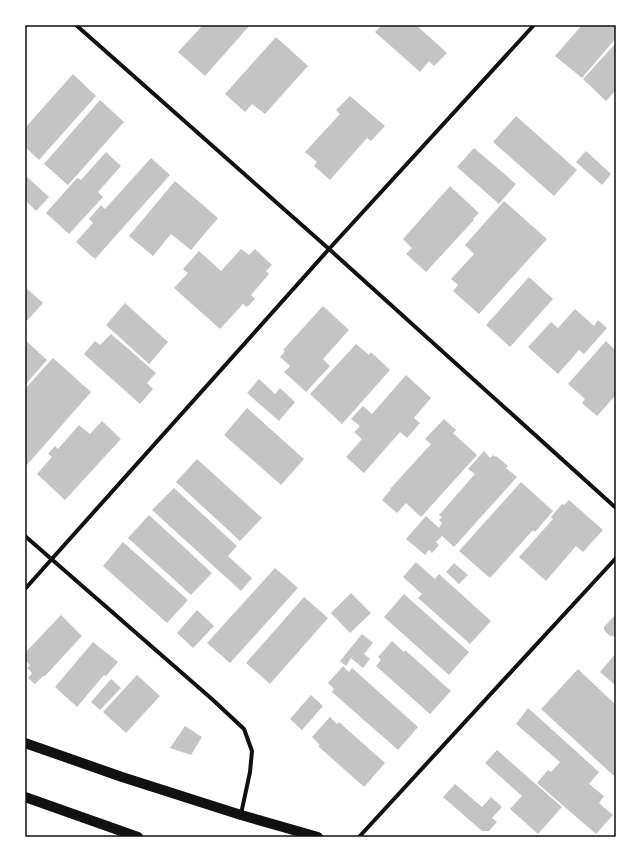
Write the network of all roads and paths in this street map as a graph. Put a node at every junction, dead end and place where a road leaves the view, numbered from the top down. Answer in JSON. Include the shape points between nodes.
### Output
{"nodes":[{"id":1,"x":76,"y":25,"type":"edge"},
{"id":2,"x":534,"y":25,"type":"edge"},
{"id":3,"x":329,"y":249,"type":"junction"},
{"id":4,"x":616,"y":508,"type":"edge"},
{"id":5,"x":25,"y":536,"type":"edge"},
{"id":6,"x":616,"y":558,"type":"edge"},
{"id":7,"x":52,"y":560,"type":"junction"},
{"id":8,"x":25,"y":589,"type":"edge"},
{"id":9,"x":25,"y":743,"type":"edge"},
{"id":10,"x":25,"y":797,"type":"edge"},
{"id":11,"x":241,"y":815,"type":"junction"},
{"id":12,"x":138,"y":837,"type":"edge"},
{"id":13,"x":318,"y":837,"type":"edge"},
{"id":14,"x":360,"y":837,"type":"edge"}],
"edges":[{"from":1,"to":3,"type":"street"},
{"from":2,"to":3,"type":"street"},
{"from":3,"to":4,"type":"street"},
{"from":3,"to":7,"type":"street"},
{"from":5,"to":7,"type":"street"},
{"from":6,"to":14,"type":"street"},
{"from":7,"to":8,"type":"street"},
{"from":7,"to":11,"type":"street","via":[[244,729],[252,751]]},
{"from":9,"to":11,"type":"main road"},
{"from":10,"to":12,"type":"main road"},
{"from":11,"to":13,"type":"main road"}]}
